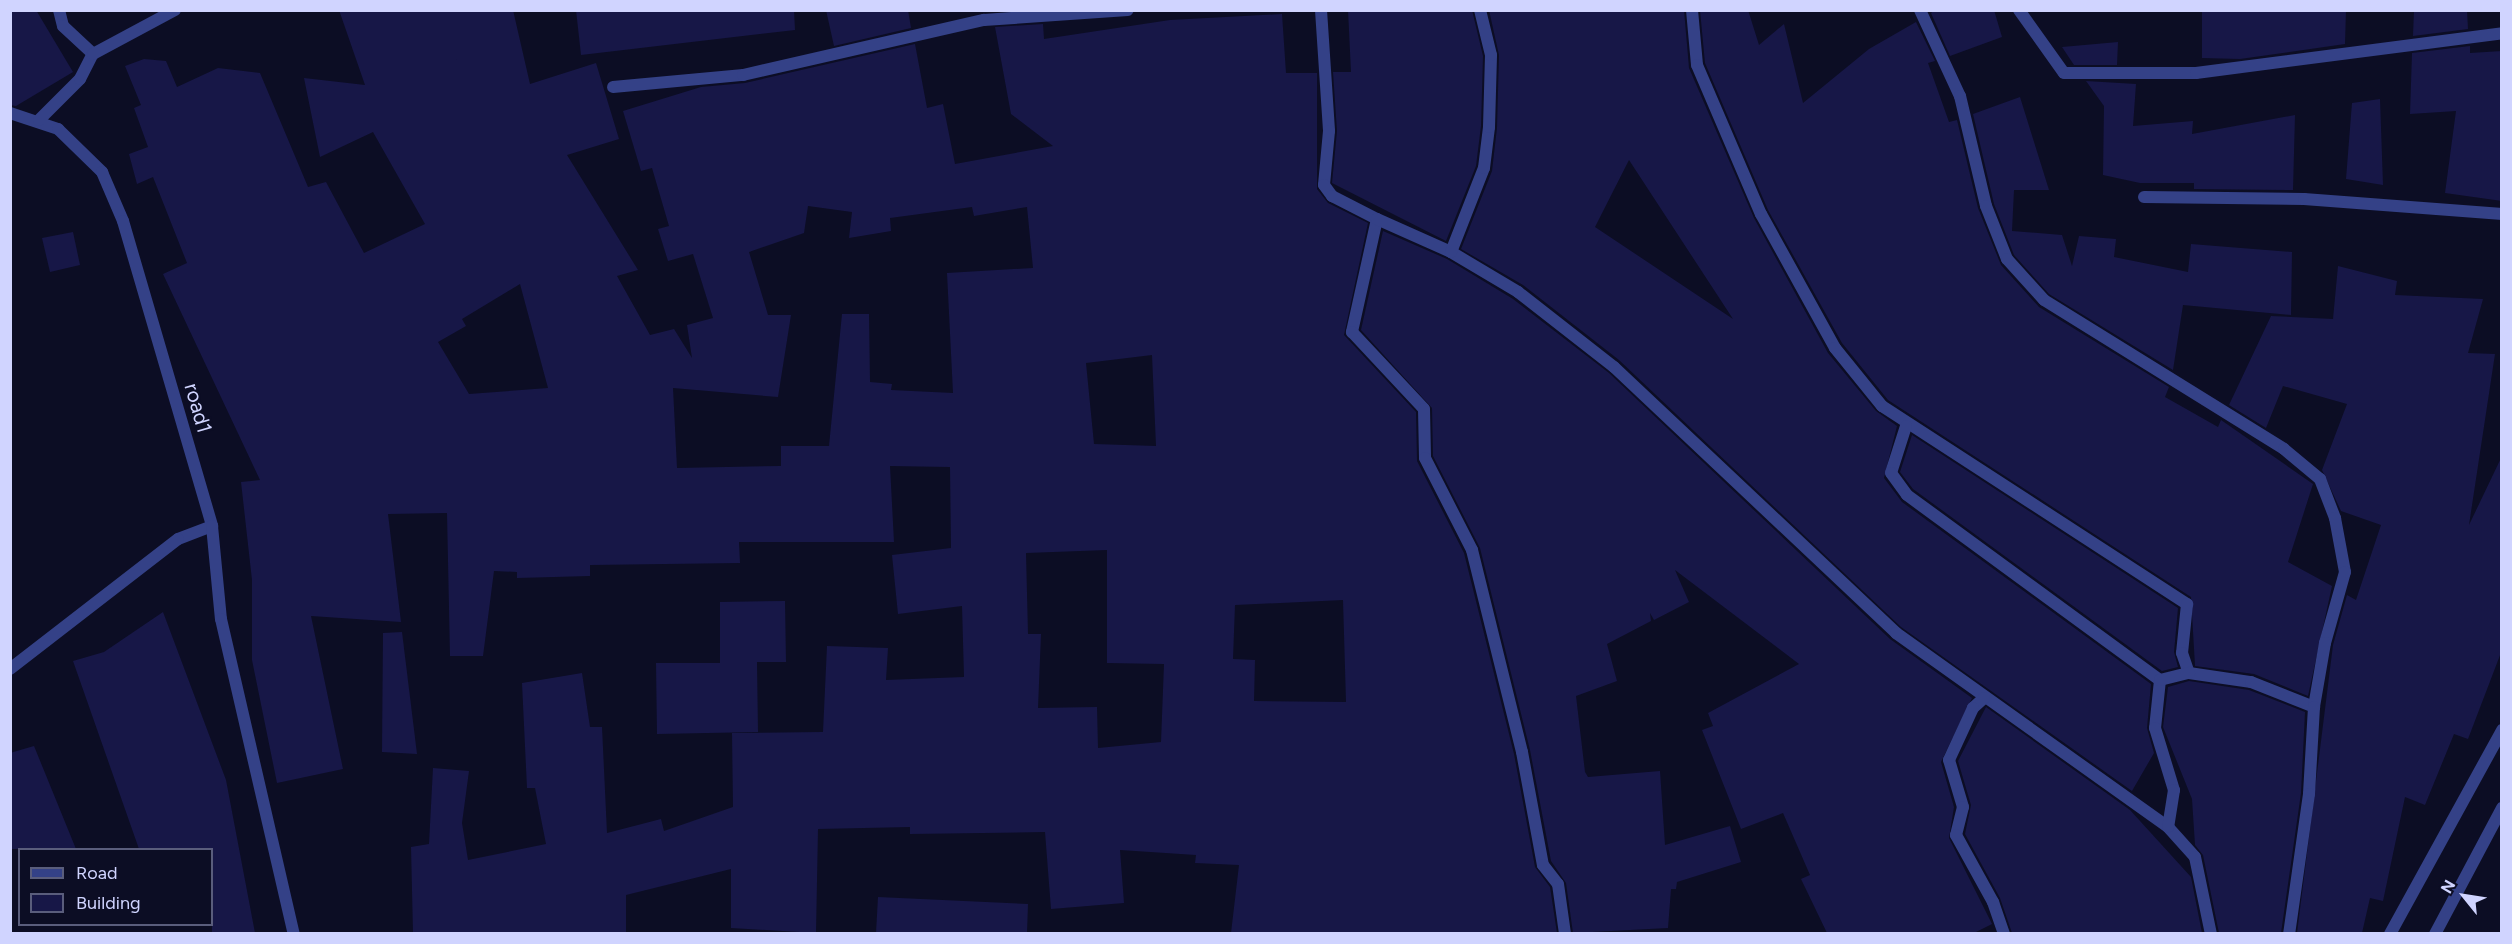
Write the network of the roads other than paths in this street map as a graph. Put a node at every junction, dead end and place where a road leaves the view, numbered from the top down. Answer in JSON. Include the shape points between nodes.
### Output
{"nodes":[{"id":1,"x":59,"y":10,"type":"edge"},
{"id":2,"x":175,"y":10,"type":"edge"},
{"id":3,"x":1128,"y":10,"type":"edge"},
{"id":4,"x":1480,"y":10,"type":"edge"},
{"id":5,"x":1692,"y":10,"type":"edge"},
{"id":6,"x":1920,"y":10,"type":"edge"},
{"id":7,"x":2019,"y":10,"type":"edge"},
{"id":8,"x":1317,"y":11,"type":"edge"},
{"id":9,"x":2502,"y":33,"type":"edge"},
{"id":10,"x":93,"y":54,"type":"junction"},
{"id":11,"x":613,"y":87,"type":"dead end"},
{"id":12,"x":10,"y":112,"type":"edge"},
{"id":13,"x":39,"y":120,"type":"junction"},
{"id":14,"x":2144,"y":197,"type":"dead end"},
{"id":15,"x":2502,"y":214,"type":"edge"},
{"id":16,"x":1377,"y":219,"type":"junction"},
{"id":17,"x":1451,"y":252,"type":"junction"},
{"id":18,"x":1906,"y":426,"type":"junction"},
{"id":19,"x":212,"y":526,"type":"junction"},
{"id":20,"x":10,"y":669,"type":"edge"},
{"id":21,"x":2189,"y":673,"type":"junction"},
{"id":22,"x":2160,"y":680,"type":"junction"},
{"id":23,"x":1984,"y":698,"type":"junction"},
{"id":24,"x":2314,"y":707,"type":"junction"},
{"id":25,"x":2502,"y":730,"type":"edge"},
{"id":26,"x":2502,"y":808,"type":"edge"},
{"id":27,"x":2168,"y":827,"type":"junction"},
{"id":28,"x":294,"y":933,"type":"edge"},
{"id":29,"x":1565,"y":933,"type":"edge"},
{"id":30,"x":2004,"y":933,"type":"edge"},
{"id":31,"x":2211,"y":933,"type":"edge"},
{"id":32,"x":2289,"y":933,"type":"edge"},
{"id":33,"x":2390,"y":933,"type":"edge"},
{"id":34,"x":2435,"y":933,"type":"edge"}],
"edges":[{"from":1,"to":10,"type":"street","via":[[63,26]]},
{"from":2,"to":10,"type":"street"},
{"from":3,"to":11,"type":"street","via":[[984,20],[743,75]]},
{"from":4,"to":17,"type":"street","via":[[1491,55],[1485,168]]},
{"from":5,"to":18,"type":"street","via":[[1697,65],[1761,214],[1835,348]]},
{"from":6,"to":24,"type":"street","via":[[1960,96],[1986,206],[2007,258],[2044,300],[2284,449],[2320,479],[2335,518],[2345,572],[2325,643]]},
{"from":7,"to":9,"type":"street","via":[[2064,73],[2196,73]]},
{"from":8,"to":16,"type":"street","via":[[1329,131],[1324,185],[1332,196]]},
{"from":10,"to":13,"type":"street","via":[[80,79]]},
{"from":12,"to":13,"type":"street","name":"road1"},
{"from":13,"to":19,"type":"street","name":"road1","via":[[58,129],[102,172],[123,222]]},
{"from":14,"to":15,"type":"street","via":[[2304,199]]},
{"from":16,"to":17,"type":"street"},
{"from":16,"to":29,"type":"street","via":[[1352,332],[1424,409],[1425,458],[1472,550],[1522,752],[1543,865],[1558,884]]},
{"from":17,"to":23,"type":"street","via":[[1518,292],[1614,367],[1896,633]]},
{"from":18,"to":21,"type":"street","via":[[1996,477],[2187,604],[2182,653]]},
{"from":18,"to":22,"type":"street","via":[[1891,473],[1907,495]]},
{"from":19,"to":20,"type":"street","via":[[178,539]]},
{"from":19,"to":28,"type":"street","name":"road1","via":[[221,619]]},
{"from":21,"to":22,"type":"street"},
{"from":21,"to":24,"type":"street","via":[[2251,682]]},
{"from":22,"to":27,"type":"street","via":[[2155,728],[2174,790]]},
{"from":23,"to":27,"type":"street"},
{"from":23,"to":30,"type":"street","via":[[1973,708],[1949,760],[1964,807],[1956,835],[1993,902]]},
{"from":24,"to":32,"type":"street","via":[[2309,794]]},
{"from":25,"to":33,"type":"street"},
{"from":26,"to":34,"type":"street"},
{"from":27,"to":31,"type":"street","via":[[2195,858]]}]}
